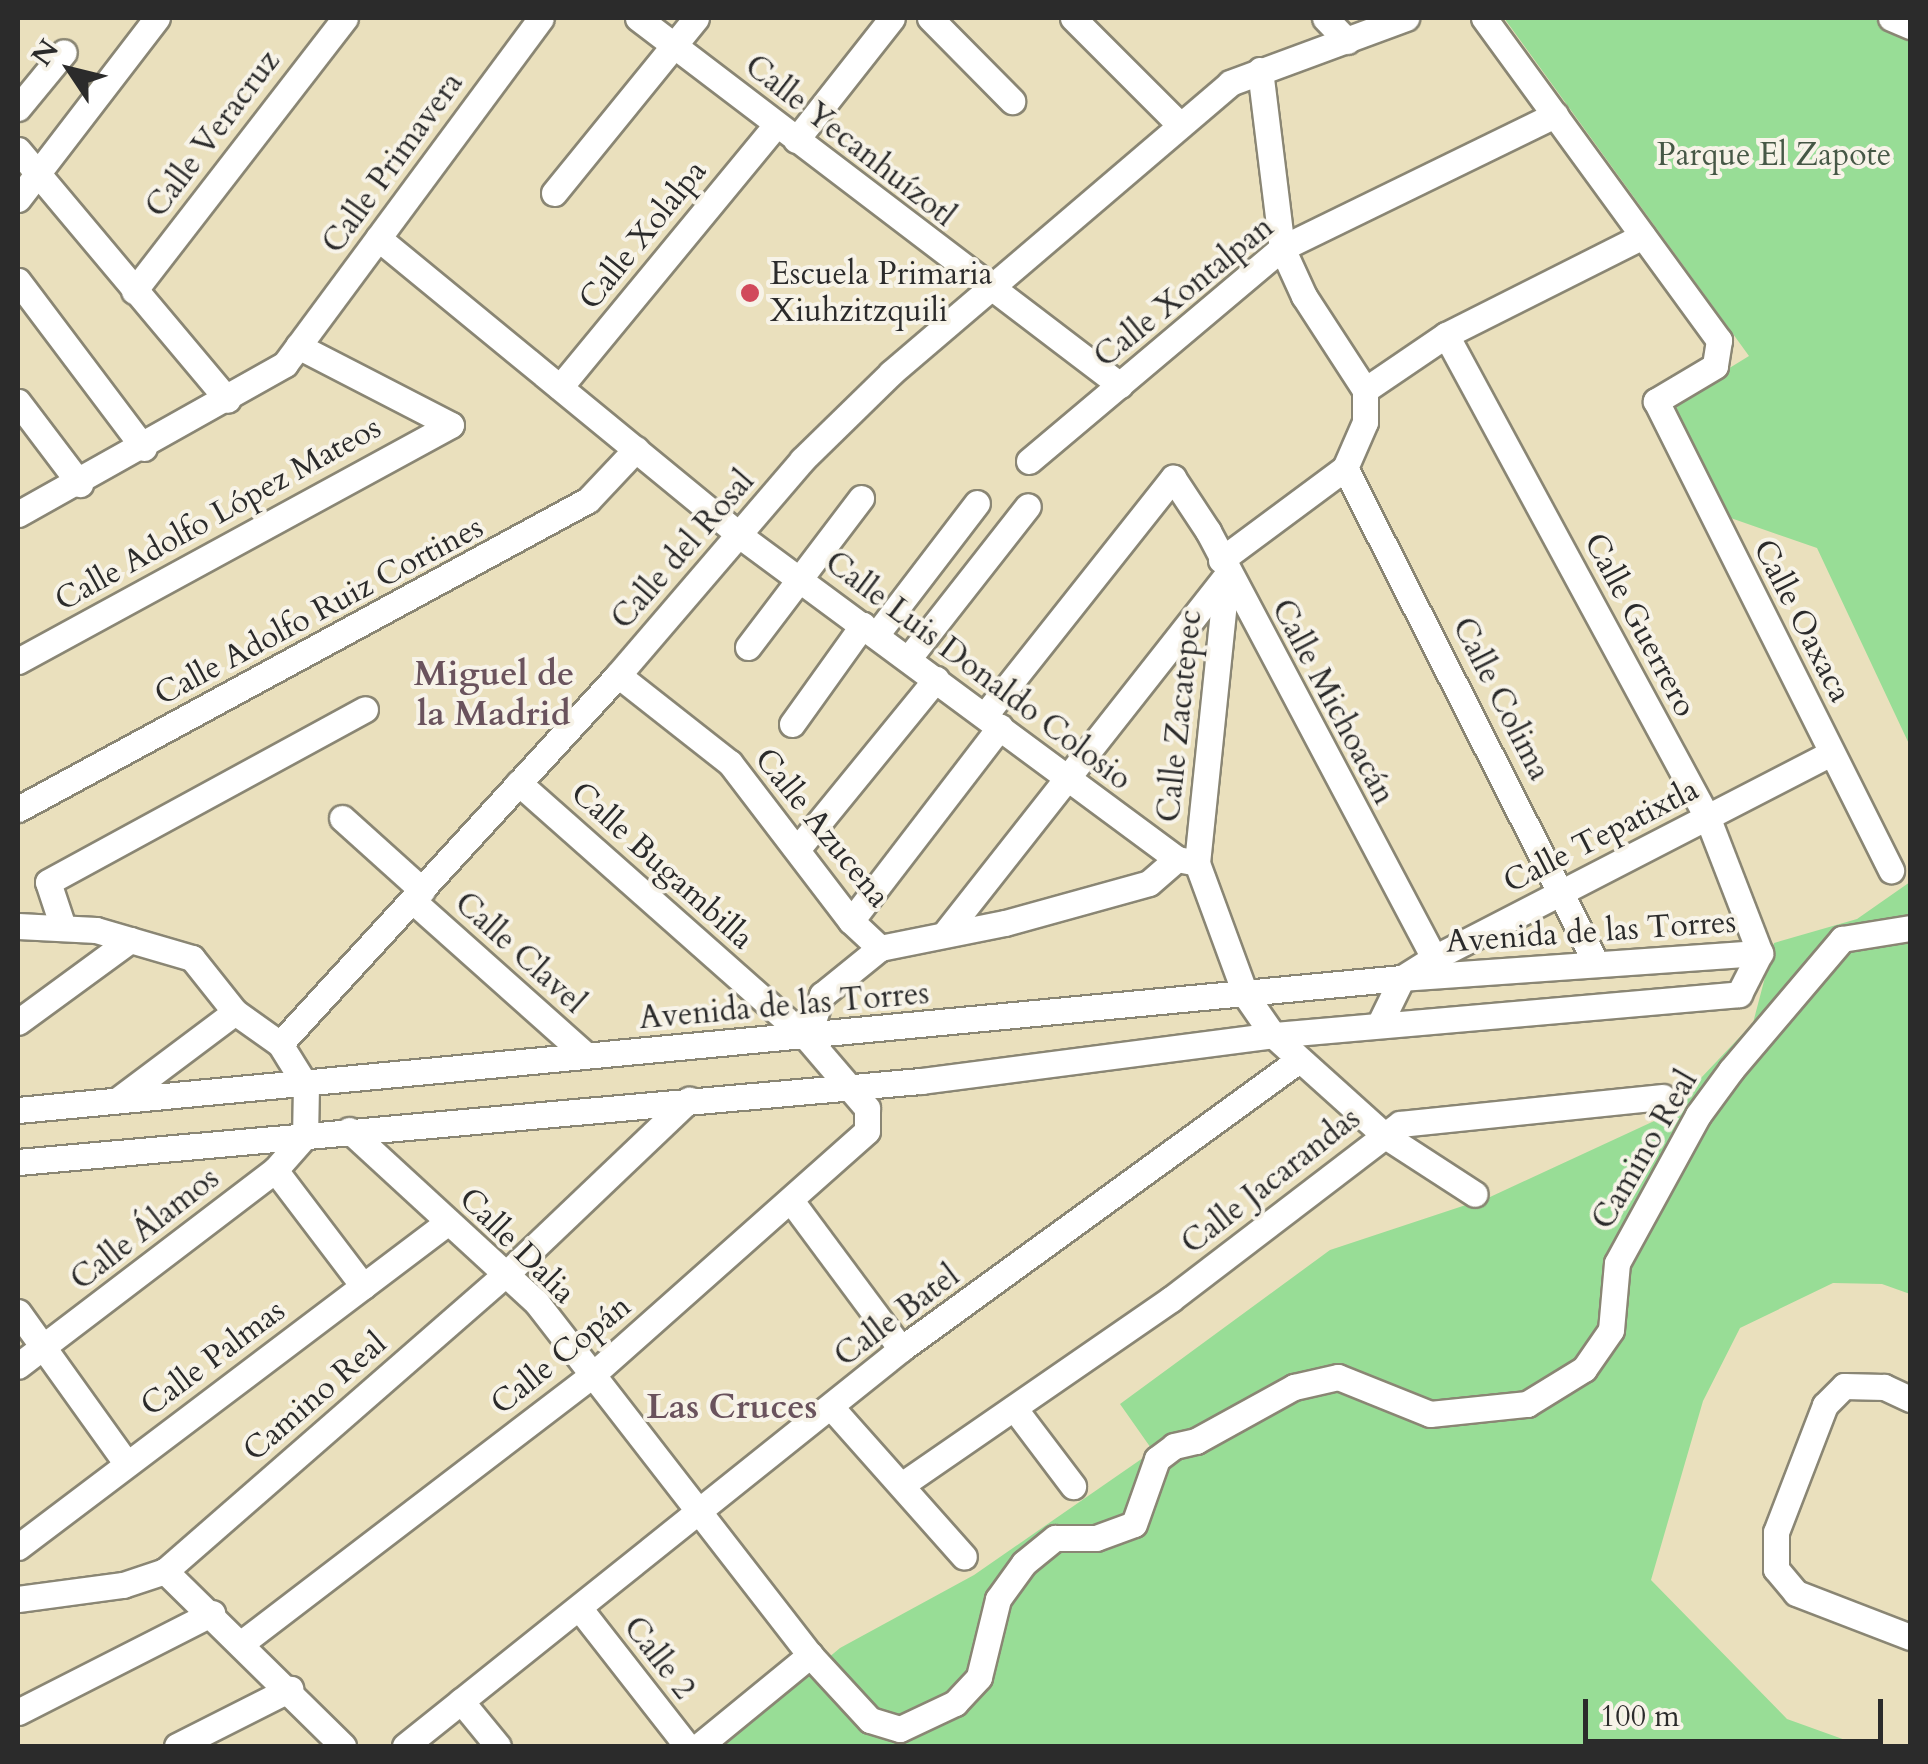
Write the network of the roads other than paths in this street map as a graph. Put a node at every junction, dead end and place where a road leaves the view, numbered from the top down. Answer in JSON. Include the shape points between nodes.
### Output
{"nodes":[{"id":1,"x":157,"y":18,"type":"edge"},
{"id":2,"x":345,"y":18,"type":"edge"},
{"id":3,"x":540,"y":18,"type":"edge"},
{"id":4,"x":638,"y":18,"type":"edge"},
{"id":5,"x":696,"y":18,"type":"edge"},
{"id":6,"x":892,"y":18,"type":"edge"},
{"id":7,"x":930,"y":18,"type":"edge"},
{"id":8,"x":1073,"y":18,"type":"edge"},
{"id":9,"x":1325,"y":18,"type":"edge"},
{"id":10,"x":1406,"y":18,"type":"edge"},
{"id":11,"x":1484,"y":18,"type":"edge"},
{"id":12,"x":1891,"y":18,"type":"edge"},
{"id":13,"x":1910,"y":26,"type":"edge"},
{"id":14,"x":1347,"y":41,"type":"junction"},
{"id":15,"x":675,"y":46,"type":"junction"},
{"id":16,"x":64,"y":52,"type":"dead end"},
{"id":17,"x":1260,"y":70,"type":"junction"},
{"id":18,"x":1012,"y":101,"type":"dead end"},
{"id":19,"x":18,"y":108,"type":"edge"},
{"id":20,"x":1555,"y":114,"type":"junction"},
{"id":21,"x":1178,"y":123,"type":"junction"},
{"id":22,"x":786,"y":132,"type":"junction"},
{"id":23,"x":18,"y":150,"type":"edge"},
{"id":24,"x":38,"y":176,"type":"junction"},
{"id":25,"x":554,"y":193,"type":"dead end"},
{"id":26,"x":18,"y":199,"type":"edge"},
{"id":27,"x":1643,"y":236,"type":"junction"},
{"id":28,"x":378,"y":238,"type":"junction"},
{"id":29,"x":1282,"y":248,"type":"junction"},
{"id":30,"x":18,"y":281,"type":"edge"},
{"id":31,"x":988,"y":290,"type":"junction"},
{"id":32,"x":134,"y":291,"type":"junction"},
{"id":33,"x":1446,"y":335,"type":"junction"},
{"id":34,"x":298,"y":346,"type":"junction"},
{"id":35,"x":1120,"y":385,"type":"junction"},
{"id":36,"x":560,"y":387,"type":"junction"},
{"id":37,"x":1365,"y":390,"type":"junction"},
{"id":38,"x":228,"y":400,"type":"junction"},
{"id":39,"x":18,"y":402,"type":"edge"},
{"id":40,"x":144,"y":448,"type":"junction"},
{"id":41,"x":636,"y":449,"type":"junction"},
{"id":42,"x":1030,"y":461,"type":"dead end"},
{"id":43,"x":1345,"y":468,"type":"junction"},
{"id":44,"x":80,"y":484,"type":"junction"},
{"id":45,"x":861,"y":498,"type":"dead end"},
{"id":46,"x":977,"y":504,"type":"dead end"},
{"id":47,"x":1028,"y":506,"type":"dead end"},
{"id":48,"x":18,"y":514,"type":"edge"},
{"id":49,"x":739,"y":534,"type":"junction"},
{"id":50,"x":1224,"y":568,"type":"junction"},
{"id":51,"x":798,"y":578,"type":"junction"},
{"id":52,"x":869,"y":630,"type":"junction"},
{"id":53,"x":748,"y":647,"type":"dead end"},
{"id":54,"x":908,"y":658,"type":"junction"},
{"id":55,"x":18,"y":661,"type":"edge"},
{"id":56,"x":618,"y":676,"type":"junction"},
{"id":57,"x":936,"y":679,"type":"junction"},
{"id":58,"x":365,"y":709,"type":"dead end"},
{"id":59,"x":992,"y":721,"type":"junction"},
{"id":60,"x":792,"y":724,"type":"dead end"},
{"id":61,"x":1832,"y":753,"type":"junction"},
{"id":62,"x":1068,"y":780,"type":"junction"},
{"id":63,"x":519,"y":782,"type":"junction"},
{"id":64,"x":18,"y":810,"type":"edge"},
{"id":65,"x":342,"y":818,"type":"dead end"},
{"id":66,"x":1708,"y":819,"type":"junction"},
{"id":67,"x":799,"y":847,"type":"junction"},
{"id":68,"x":1187,"y":861,"type":"junction"},
{"id":69,"x":1891,"y":870,"type":"dead end"},
{"id":70,"x":1563,"y":891,"type":"junction"},
{"id":71,"x":418,"y":896,"type":"junction"},
{"id":72,"x":852,"y":921,"type":"junction"},
{"id":73,"x":18,"y":926,"type":"edge"},
{"id":74,"x":62,"y":926,"type":"junction"},
{"id":75,"x":1910,"y":928,"type":"edge"},
{"id":76,"x":946,"y":932,"type":"junction"},
{"id":77,"x":130,"y":940,"type":"junction"},
{"id":78,"x":880,"y":948,"type":"junction"},
{"id":79,"x":1760,"y":953,"type":"junction"},
{"id":80,"x":1434,"y":958,"type":"junction"},
{"id":81,"x":1595,"y":961,"type":"junction"},
{"id":82,"x":1402,"y":978,"type":"junction"},
{"id":83,"x":1246,"y":996,"type":"junction"},
{"id":84,"x":235,"y":1012,"type":"junction"},
{"id":85,"x":18,"y":1022,"type":"edge"},
{"id":86,"x":1379,"y":1025,"type":"junction"},
{"id":87,"x":1274,"y":1035,"type":"junction"},
{"id":88,"x":807,"y":1038,"type":"junction"},
{"id":89,"x":280,"y":1044,"type":"junction"},
{"id":90,"x":584,"y":1054,"type":"junction"},
{"id":91,"x":1297,"y":1061,"type":"junction"},
{"id":92,"x":306,"y":1086,"type":"junction"},
{"id":93,"x":853,"y":1086,"type":"junction"},
{"id":94,"x":1664,"y":1097,"type":"dead end"},
{"id":95,"x":117,"y":1100,"type":"junction"},
{"id":96,"x":689,"y":1100,"type":"junction"},
{"id":97,"x":18,"y":1110,"type":"edge"},
{"id":98,"x":349,"y":1130,"type":"junction"},
{"id":99,"x":1384,"y":1134,"type":"junction"},
{"id":100,"x":305,"y":1136,"type":"junction"},
{"id":101,"x":23,"y":1165,"type":"edge"},
{"id":102,"x":275,"y":1170,"type":"junction"},
{"id":103,"x":1476,"y":1194,"type":"dead end"},
{"id":104,"x":792,"y":1202,"type":"junction"},
{"id":105,"x":448,"y":1222,"type":"junction"},
{"id":106,"x":506,"y":1274,"type":"junction"},
{"id":107,"x":363,"y":1286,"type":"junction"},
{"id":108,"x":18,"y":1312,"type":"edge"},
{"id":109,"x":44,"y":1347,"type":"junction"},
{"id":110,"x":901,"y":1349,"type":"junction"},
{"id":111,"x":18,"y":1366,"type":"edge"},
{"id":112,"x":590,"y":1378,"type":"junction"},
{"id":113,"x":1910,"y":1399,"type":"edge"},
{"id":114,"x":831,"y":1407,"type":"junction"},
{"id":115,"x":1014,"y":1408,"type":"junction"},
{"id":116,"x":127,"y":1464,"type":"junction"},
{"id":117,"x":903,"y":1484,"type":"junction"},
{"id":118,"x":1073,"y":1486,"type":"dead end"},
{"id":119,"x":698,"y":1516,"type":"junction"},
{"id":120,"x":18,"y":1547,"type":"edge"},
{"id":121,"x":964,"y":1557,"type":"dead end"},
{"id":122,"x":165,"y":1571,"type":"junction"},
{"id":123,"x":18,"y":1599,"type":"edge"},
{"id":124,"x":580,"y":1608,"type":"junction"},
{"id":125,"x":212,"y":1614,"type":"junction"},
{"id":126,"x":1910,"y":1637,"type":"edge"},
{"id":127,"x":243,"y":1642,"type":"junction"},
{"id":128,"x":810,"y":1656,"type":"junction"},
{"id":129,"x":290,"y":1689,"type":"junction"},
{"id":130,"x":461,"y":1701,"type":"junction"},
{"id":131,"x":18,"y":1712,"type":"edge"},
{"id":132,"x":178,"y":1746,"type":"edge"},
{"id":133,"x":343,"y":1746,"type":"edge"},
{"id":134,"x":405,"y":1746,"type":"edge"},
{"id":135,"x":498,"y":1746,"type":"edge"},
{"id":136,"x":687,"y":1746,"type":"edge"},
{"id":137,"x":699,"y":1746,"type":"edge"}],
"edges":[{"from":1,"to":24,"type":"street"},
{"from":2,"to":32,"type":"street","name":"Calle Veracruz"},
{"from":3,"to":28,"type":"street","name":"Calle Primavera"},
{"from":4,"to":15,"type":"street","name":"Calle Yecanhuízotl"},
{"from":5,"to":15,"type":"street"},
{"from":6,"to":22,"type":"street","name":"Calle Xolalpa"},
{"from":7,"to":18,"type":"street"},
{"from":8,"to":21,"type":"street"},
{"from":9,"to":14,"type":"street"},
{"from":10,"to":14,"type":"street","name":"Calle del Rosal"},
{"from":11,"to":20,"type":"street"},
{"from":12,"to":13,"type":"street"},
{"from":14,"to":17,"type":"street","name":"Calle del Rosal"},
{"from":15,"to":22,"type":"street","name":"Calle Yecanhuízotl"},
{"from":15,"to":25,"type":"street"},
{"from":16,"to":19,"type":"street"},
{"from":17,"to":21,"type":"street","name":"Calle del Rosal","via":[[1230,83]]},
{"from":17,"to":29,"type":"street"},
{"from":20,"to":27,"type":"street"},
{"from":20,"to":29,"type":"street","name":"Calle Xontalpan"},
{"from":21,"to":31,"type":"street","name":"Calle del Rosal"},
{"from":22,"to":31,"type":"street","name":"Calle Yecanhuízotl"},
{"from":22,"to":36,"type":"street","name":"Calle Xolalpa"},
{"from":23,"to":24,"type":"street"},
{"from":24,"to":26,"type":"street"},
{"from":24,"to":32,"type":"street"},
{"from":27,"to":33,"type":"street"},
{"from":27,"to":61,"type":"street","name":"Calle Oaxaca","via":[[1719,340],[1715,366],[1656,401]]},
{"from":28,"to":34,"type":"street","name":"Calle Primavera"},
{"from":28,"to":36,"type":"street","name":"Calle Luis Donaldo Colosio"},
{"from":29,"to":35,"type":"street","name":"Calle Xontalpan"},
{"from":29,"to":37,"type":"street","via":[[1304,296]]},
{"from":30,"to":40,"type":"street"},
{"from":31,"to":35,"type":"street","name":"Calle Yecanhuízotl"},
{"from":31,"to":49,"type":"street","name":"Calle del Rosal","via":[[802,460]]},
{"from":32,"to":38,"type":"street"},
{"from":33,"to":37,"type":"street"},
{"from":33,"to":66,"type":"street","name":"Calle Guerrero"},
{"from":34,"to":38,"type":"street","name":"Calle Primavera","via":[[285,364]]},
{"from":34,"to":55,"type":"street","name":"Calle Adolfo López Mateos","via":[[451,425]]},
{"from":35,"to":42,"type":"street","name":"Calle Xontalpan"},
{"from":36,"to":41,"type":"street","name":"Calle Luis Donaldo Colosio"},
{"from":37,"to":43,"type":"street","via":[[1365,422]]},
{"from":38,"to":40,"type":"street","name":"Calle Primavera"},
{"from":39,"to":44,"type":"street"},
{"from":40,"to":44,"type":"street","name":"Calle Primavera"},
{"from":41,"to":49,"type":"street","name":"Calle Luis Donaldo Colosio"},
{"from":41,"to":64,"type":"street","name":"Calle Adolfo Ruiz Cortines","via":[[588,500]]},
{"from":43,"to":50,"type":"street"},
{"from":43,"to":70,"type":"street","name":"Calle Colima"},
{"from":44,"to":48,"type":"street","name":"Calle Primavera"},
{"from":45,"to":51,"type":"street"},
{"from":46,"to":52,"type":"street"},
{"from":47,"to":54,"type":"street"},
{"from":49,"to":51,"type":"street","name":"Calle Luis Donaldo Colosio"},
{"from":49,"to":56,"type":"street","name":"Calle del Rosal"},
{"from":50,"to":59,"type":"street","name":"Calle Michoacán","via":[[1173,478]]},
{"from":50,"to":62,"type":"street"},
{"from":50,"to":68,"type":"street","name":"Calle Zacatepec"},
{"from":50,"to":80,"type":"street","name":"Calle Michoacán"},
{"from":51,"to":52,"type":"street","name":"Calle Luis Donaldo Colosio"},
{"from":51,"to":53,"type":"street"},
{"from":52,"to":54,"type":"street","name":"Calle Luis Donaldo Colosio"},
{"from":52,"to":60,"type":"street"},
{"from":54,"to":57,"type":"street","name":"Calle Luis Donaldo Colosio"},
{"from":56,"to":63,"type":"street","name":"Calle del Rosal"},
{"from":56,"to":67,"type":"street","name":"Calle Azucena","via":[[730,763]]},
{"from":57,"to":59,"type":"street","name":"Calle Luis Donaldo Colosio"},
{"from":57,"to":67,"type":"street"},
{"from":58,"to":74,"type":"street","via":[[48,882]]},
{"from":59,"to":62,"type":"street","name":"Calle Luis Donaldo Colosio"},
{"from":59,"to":72,"type":"street"},
{"from":61,"to":66,"type":"street","name":"Calle Tepatixtla"},
{"from":61,"to":69,"type":"street","name":"Calle Oaxaca"},
{"from":62,"to":68,"type":"street","name":"Calle Luis Donaldo Colosio"},
{"from":62,"to":76,"type":"street"},
{"from":63,"to":71,"type":"street","name":"Calle del Rosal"},
{"from":63,"to":88,"type":"street","name":"Calle Bugambilla"},
{"from":65,"to":71,"type":"street","name":"Calle Clavel"},
{"from":66,"to":70,"type":"street","name":"Calle Tepatixtla"},
{"from":66,"to":79,"type":"street","name":"Calle Guerrero"},
{"from":67,"to":72,"type":"street","name":"Calle Azucena"},
{"from":68,"to":76,"type":"street","via":[[1149,883],[1005,923]]},
{"from":68,"to":83,"type":"street"},
{"from":70,"to":80,"type":"street","name":"Calle Tepatixtla"},
{"from":70,"to":81,"type":"street","name":"Calle Colima"},
{"from":71,"to":89,"type":"street","name":"Calle del Rosal","via":[[306,1008]]},
{"from":71,"to":90,"type":"street","name":"Calle Clavel"},
{"from":72,"to":78,"type":"street","name":"Calle Azucena"},
{"from":73,"to":74,"type":"street"},
{"from":74,"to":77,"type":"street"},
{"from":75,"to":128,"type":"street","name":"Camino Real","via":[[1842,939],[1774,1011],[1698,1115],[1617,1262],[1610,1330],[1584,1369],[1528,1404],[1430,1414],[1338,1377],[1294,1387],[1196,1441],[1174,1446],[1157,1459],[1134,1524],[1096,1538],[1055,1538],[1024,1563],[998,1598],[979,1677],[954,1703],[900,1728],[870,1720]]},
{"from":76,"to":78,"type":"street"},
{"from":77,"to":84,"type":"street","via":[[192,958]]},
{"from":77,"to":85,"type":"street"},
{"from":78,"to":88,"type":"street","via":[[822,995]]},
{"from":79,"to":81,"type":"street","name":"Avenida de las Torres"},
{"from":79,"to":86,"type":"street","name":"Avenida de las Torres","via":[[1739,994]]},
{"from":80,"to":82,"type":"street","name":"Calle Tepatixtla"},
{"from":81,"to":82,"type":"street","name":"Avenida de las Torres"},
{"from":82,"to":83,"type":"street","name":"Avenida de las Torres"},
{"from":82,"to":86,"type":"street"},
{"from":83,"to":87,"type":"street"},
{"from":83,"to":88,"type":"street","name":"Avenida de las Torres"},
{"from":84,"to":89,"type":"street"},
{"from":84,"to":95,"type":"street"},
{"from":86,"to":87,"type":"street","name":"Avenida de las Torres"},
{"from":87,"to":91,"type":"street"},
{"from":87,"to":93,"type":"street","name":"Avenida de las Torres"},
{"from":88,"to":90,"type":"street","name":"Avenida de las Torres"},
{"from":88,"to":93,"type":"street","name":"Calle Bugambilla"},
{"from":89,"to":92,"type":"street"},
{"from":90,"to":92,"type":"street","name":"Avenida de las Torres"},
{"from":91,"to":99,"type":"street"},
{"from":91,"to":110,"type":"street","name":"Calle Batel"},
{"from":92,"to":95,"type":"street","name":"Avenida de las Torres"},
{"from":92,"to":100,"type":"street"},
{"from":93,"to":96,"type":"street","name":"Avenida de las Torres"},
{"from":93,"to":104,"type":"street","name":"Calle Copán","via":[[867,1108],[867,1131]]},
{"from":94,"to":99,"type":"street","name":"Calle Jacarandas","via":[[1400,1124]]},
{"from":95,"to":97,"type":"street","name":"Avenida de las Torres"},
{"from":96,"to":98,"type":"street","name":"Avenida de las Torres"},
{"from":96,"to":106,"type":"street","name":"Camino Real"},
{"from":98,"to":100,"type":"street","name":"Avenida de las Torres"},
{"from":98,"to":105,"type":"street","name":"Calle Dalia"},
{"from":99,"to":103,"type":"street"},
{"from":99,"to":115,"type":"street","name":"Calle Jacarandas","via":[[1172,1299]]},
{"from":100,"to":101,"type":"street","name":"Avenida de las Torres"},
{"from":100,"to":102,"type":"street","name":"Calle Álamos"},
{"from":102,"to":107,"type":"street"},
{"from":102,"to":109,"type":"street","name":"Calle Álamos"},
{"from":104,"to":110,"type":"street"},
{"from":104,"to":112,"type":"street","name":"Calle Copán"},
{"from":105,"to":106,"type":"street","name":"Calle Dalia"},
{"from":105,"to":107,"type":"street","name":"Calle Palmas"},
{"from":106,"to":112,"type":"street","name":"Calle Dalia","via":[[537,1304]]},
{"from":106,"to":122,"type":"street","name":"Camino Real"},
{"from":107,"to":116,"type":"street","name":"Calle Palmas"},
{"from":108,"to":109,"type":"street"},
{"from":109,"to":111,"type":"street","name":"Calle Álamos"},
{"from":109,"to":116,"type":"street"},
{"from":110,"to":114,"type":"street","name":"Calle Batel"},
{"from":112,"to":119,"type":"street","name":"Calle Dalia"},
{"from":112,"to":127,"type":"street","name":"Calle Copán"},
{"from":113,"to":126,"type":"street","via":[[1884,1387],[1844,1386],[1825,1405],[1776,1532],[1776,1569],[1796,1593]]},
{"from":114,"to":117,"type":"street"},
{"from":114,"to":119,"type":"street","name":"Calle Batel"},
{"from":115,"to":117,"type":"street","name":"Calle Jacarandas"},
{"from":115,"to":118,"type":"street"},
{"from":116,"to":120,"type":"street","name":"Calle Palmas"},
{"from":117,"to":121,"type":"street"},
{"from":119,"to":124,"type":"street","name":"Calle Batel"},
{"from":119,"to":128,"type":"street","name":"Calle Dalia"},
{"from":122,"to":123,"type":"street"},
{"from":122,"to":125,"type":"street"},
{"from":124,"to":130,"type":"street","name":"Calle Batel"},
{"from":124,"to":136,"type":"street","name":"Calle 2"},
{"from":125,"to":127,"type":"street"},
{"from":125,"to":131,"type":"street"},
{"from":127,"to":129,"type":"street"},
{"from":128,"to":137,"type":"street"},
{"from":129,"to":132,"type":"street"},
{"from":129,"to":133,"type":"street"},
{"from":130,"to":134,"type":"street","name":"Calle Batel"},
{"from":130,"to":135,"type":"street"}]}
